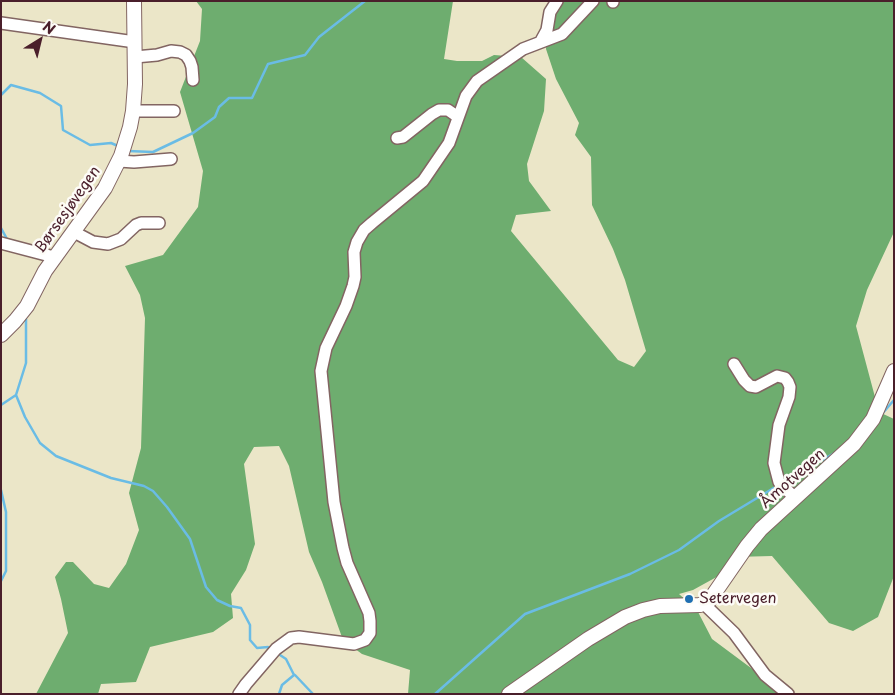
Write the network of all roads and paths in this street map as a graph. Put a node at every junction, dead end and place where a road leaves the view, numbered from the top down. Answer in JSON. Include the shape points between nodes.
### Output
{"nodes":[{"id":1,"x":134,"y":1,"type":"edge"},
{"id":2,"x":557,"y":1,"type":"edge"},
{"id":3,"x":591,"y":2,"type":"edge"},
{"id":4,"x":1,"y":23,"type":"edge"},
{"id":5,"x":541,"y":41,"type":"junction"},
{"id":6,"x":135,"y":42,"type":"junction"},
{"id":7,"x":135,"y":57,"type":"junction"},
{"id":8,"x":193,"y":80,"type":"dead end"},
{"id":9,"x":133,"y":111,"type":"junction"},
{"id":10,"x":174,"y":111,"type":"dead end"},
{"id":11,"x":458,"y":117,"type":"junction"},
{"id":12,"x":397,"y":138,"type":"dead end"},
{"id":13,"x":122,"y":152,"type":"junction"},
{"id":14,"x":171,"y":159,"type":"dead end"},
{"id":15,"x":160,"y":222,"type":"dead end"},
{"id":16,"x":74,"y":232,"type":"junction"},
{"id":17,"x":1,"y":243,"type":"edge"},
{"id":18,"x":54,"y":257,"type":"junction"},
{"id":19,"x":1,"y":335,"type":"edge"},
{"id":20,"x":734,"y":364,"type":"dead end"},
{"id":21,"x":894,"y":371,"type":"edge"},
{"id":22,"x":795,"y":498,"type":"junction"},
{"id":23,"x":704,"y":604,"type":"junction"},
{"id":24,"x":239,"y":694,"type":"edge"},
{"id":25,"x":509,"y":694,"type":"edge"},
{"id":26,"x":788,"y":694,"type":"edge"}],
"edges":[{"from":1,"to":6,"type":"main road","name":"Børsesjøvegen"},
{"from":2,"to":5,"type":"street"},
{"from":3,"to":5,"type":"street","via":[[562,34]]},
{"from":4,"to":6,"type":"street"},
{"from":5,"to":11,"type":"street","via":[[523,49],[477,81],[466,96]]},
{"from":6,"to":7,"type":"main road","name":"Børsesjøvegen"},
{"from":7,"to":8,"type":"street","via":[[180,52],[190,61]]},
{"from":7,"to":9,"type":"main road","name":"Børsesjøvegen"},
{"from":9,"to":10,"type":"street"},
{"from":9,"to":13,"type":"main road","name":"Børsesjøvegen"},
{"from":11,"to":12,"type":"street","via":[[448,110],[439,110]]},
{"from":11,"to":24,"type":"street","via":[[449,143],[422,181],[364,230],[357,242],[353,286],[322,359],[334,502],[347,564],[369,613],[370,633],[365,640],[354,644],[299,636],[291,638],[276,649]]},
{"from":13,"to":14,"type":"street","via":[[134,162]]},
{"from":13,"to":16,"type":"main road","name":"Børsesjøvegen","via":[[105,188]]},
{"from":15,"to":16,"type":"street","via":[[136,225],[121,239],[108,244],[93,242]]},
{"from":16,"to":18,"type":"main road","name":"Børsesjøvegen"},
{"from":17,"to":18,"type":"street"},
{"from":18,"to":19,"type":"main road","name":"Børsesjøvegen","via":[[27,306]]},
{"from":20,"to":22,"type":"street","via":[[750,386],[756,387],[777,376],[790,384],[779,425],[774,464],[778,482]]},
{"from":21,"to":22,"type":"main road","name":"Åmotvegen","via":[[872,419],[854,444]]},
{"from":22,"to":23,"type":"main road","name":"Åmotvegen","via":[[754,537],[713,597]]},
{"from":23,"to":25,"type":"main road","via":[[660,606],[630,614]]},
{"from":23,"to":26,"type":"street","via":[[734,633],[765,675]]}]}
